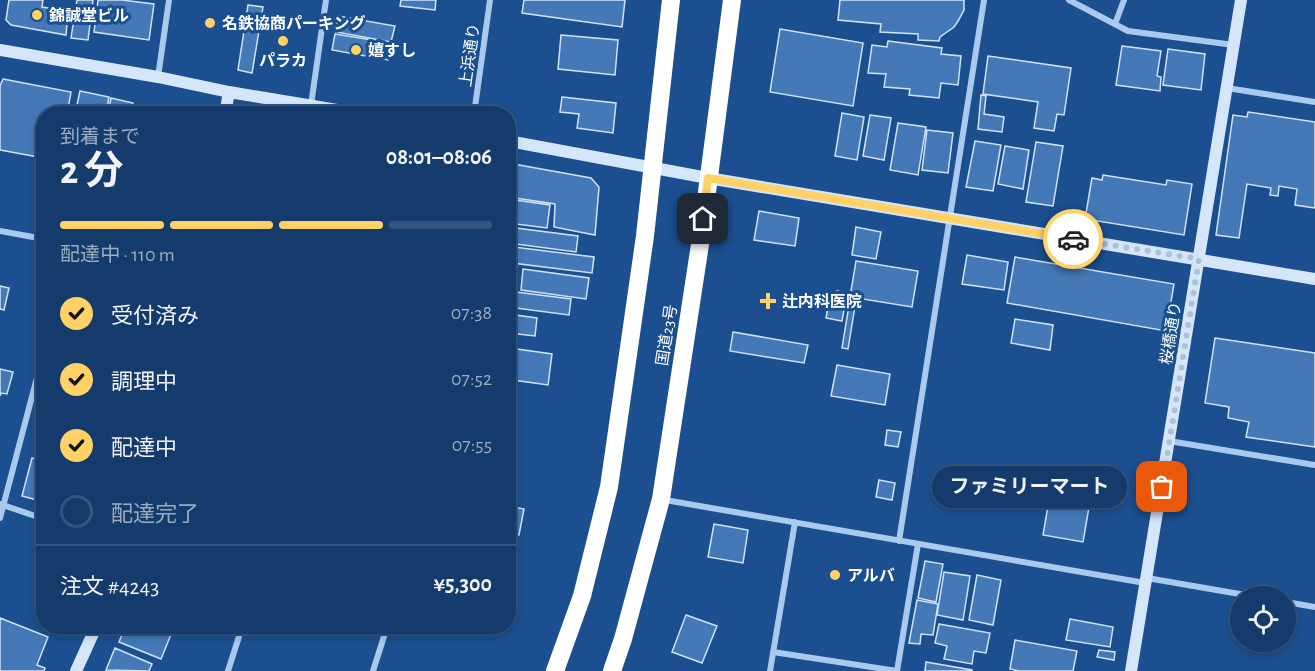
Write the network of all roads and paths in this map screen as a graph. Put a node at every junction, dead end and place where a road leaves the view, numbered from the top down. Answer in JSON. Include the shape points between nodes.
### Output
{"nodes":[{"id":1,"x":169,"y":0,"type":"edge"},
{"id":2,"x":326,"y":0,"type":"edge"},
{"id":3,"x":490,"y":0,"type":"edge"},
{"id":4,"x":671,"y":0,"type":"edge"},
{"id":5,"x":732,"y":0,"type":"edge"},
{"id":6,"x":984,"y":0,"type":"edge"},
{"id":7,"x":1069,"y":0,"type":"edge"},
{"id":8,"x":1124,"y":0,"type":"edge"},
{"id":9,"x":1241,"y":0,"type":"edge"},
{"id":10,"x":1115,"y":24,"type":"junction"},
{"id":11,"x":1234,"y":45,"type":"junction"},
{"id":12,"x":0,"y":51,"type":"edge"},
{"id":13,"x":158,"y":77,"type":"junction"},
{"id":14,"x":1227,"y":88,"type":"junction"},
{"id":15,"x":229,"y":92,"type":"junction"},
{"id":16,"x":1315,"y":102,"type":"edge"},
{"id":17,"x":311,"y":105,"type":"junction"},
{"id":18,"x":226,"y":106,"type":"edge"},
{"id":19,"x":317,"y":106,"type":"edge"},
{"id":20,"x":475,"y":106,"type":"edge"},
{"id":21,"x":516,"y":142,"type":"edge"},
{"id":22,"x":652,"y":167,"type":"junction"},
{"id":23,"x":708,"y":178,"type":"junction"},
{"id":24,"x":949,"y":219,"type":"junction"},
{"id":25,"x":0,"y":231,"type":"edge"},
{"id":26,"x":36,"y":238,"type":"edge"},
{"id":27,"x":1199,"y":259,"type":"junction"},
{"id":28,"x":1315,"y":279,"type":"edge"},
{"id":29,"x":36,"y":380,"type":"edge"},
{"id":30,"x":1169,"y":441,"type":"junction"},
{"id":31,"x":1315,"y":465,"type":"edge"},
{"id":32,"x":661,"y":499,"type":"junction"},
{"id":33,"x":2,"y":505,"type":"edge"},
{"id":34,"x":36,"y":516,"type":"edge"},
{"id":35,"x":0,"y":518,"type":"edge"},
{"id":36,"x":795,"y":522,"type":"junction"},
{"id":37,"x":899,"y":541,"type":"junction"},
{"id":38,"x":918,"y":544,"type":"junction"},
{"id":39,"x":1146,"y":581,"type":"junction"},
{"id":40,"x":1230,"y":593,"type":"edge"},
{"id":41,"x":1296,"y":604,"type":"edge"},
{"id":42,"x":1315,"y":607,"type":"edge"},
{"id":43,"x":93,"y":634,"type":"edge"},
{"id":44,"x":241,"y":634,"type":"edge"},
{"id":45,"x":385,"y":634,"type":"edge"},
{"id":46,"x":773,"y":652,"type":"junction"},
{"id":47,"x":76,"y":671,"type":"edge"},
{"id":48,"x":228,"y":671,"type":"edge"},
{"id":49,"x":374,"y":671,"type":"edge"},
{"id":50,"x":555,"y":671,"type":"edge"},
{"id":51,"x":612,"y":671,"type":"edge"},
{"id":52,"x":770,"y":671,"type":"edge"},
{"id":53,"x":1131,"y":671,"type":"edge"}],
"edges":[{"from":1,"to":13,"type":"street"},
{"from":2,"to":17,"type":"street"},
{"from":3,"to":20,"type":"street","name":"上浜通り"},
{"from":4,"to":22,"type":"highway","name":"国道23号"},
{"from":5,"to":23,"type":"highway","name":"国道23号"},
{"from":6,"to":24,"type":"street"},
{"from":7,"to":10,"type":"street"},
{"from":8,"to":10,"type":"street"},
{"from":9,"to":11,"type":"street","name":"桜橋通り"},
{"from":10,"to":11,"type":"street","via":[[1128,31]]},
{"from":11,"to":14,"type":"street","name":"桜橋通り"},
{"from":12,"to":13,"type":"street"},
{"from":13,"to":15,"type":"street"},
{"from":14,"to":16,"type":"street"},
{"from":14,"to":27,"type":"street","name":"桜橋通り"},
{"from":15,"to":17,"type":"street"},
{"from":15,"to":18,"type":"street"},
{"from":17,"to":19,"type":"street"},
{"from":21,"to":22,"type":"street"},
{"from":22,"to":23,"type":"street"},
{"from":22,"to":50,"type":"highway","name":"国道23号","via":[[609,487],[582,596]]},
{"from":23,"to":24,"type":"street"},
{"from":23,"to":32,"type":"highway","name":"国道23号"},
{"from":24,"to":27,"type":"street"},
{"from":24,"to":37,"type":"street"},
{"from":25,"to":26,"type":"street"},
{"from":27,"to":28,"type":"street"},
{"from":27,"to":30,"type":"street","name":"桜橋通り"},
{"from":29,"to":33,"type":"street"},
{"from":30,"to":31,"type":"street"},
{"from":30,"to":39,"type":"street","name":"桜橋通り"},
{"from":32,"to":36,"type":"street"},
{"from":32,"to":51,"type":"highway","name":"国道23号"},
{"from":33,"to":34,"type":"street"},
{"from":33,"to":35,"type":"street"},
{"from":36,"to":37,"type":"street"},
{"from":36,"to":46,"type":"street"},
{"from":37,"to":38,"type":"street"},
{"from":38,"to":39,"type":"street"},
{"from":38,"to":46,"type":"street","via":[[897,671]]},
{"from":39,"to":40,"type":"street"},
{"from":39,"to":53,"type":"street","name":"桜橋通り"},
{"from":41,"to":42,"type":"street"},
{"from":43,"to":47,"type":"street"},
{"from":44,"to":48,"type":"street"},
{"from":45,"to":49,"type":"street"},
{"from":46,"to":52,"type":"street"}]}
